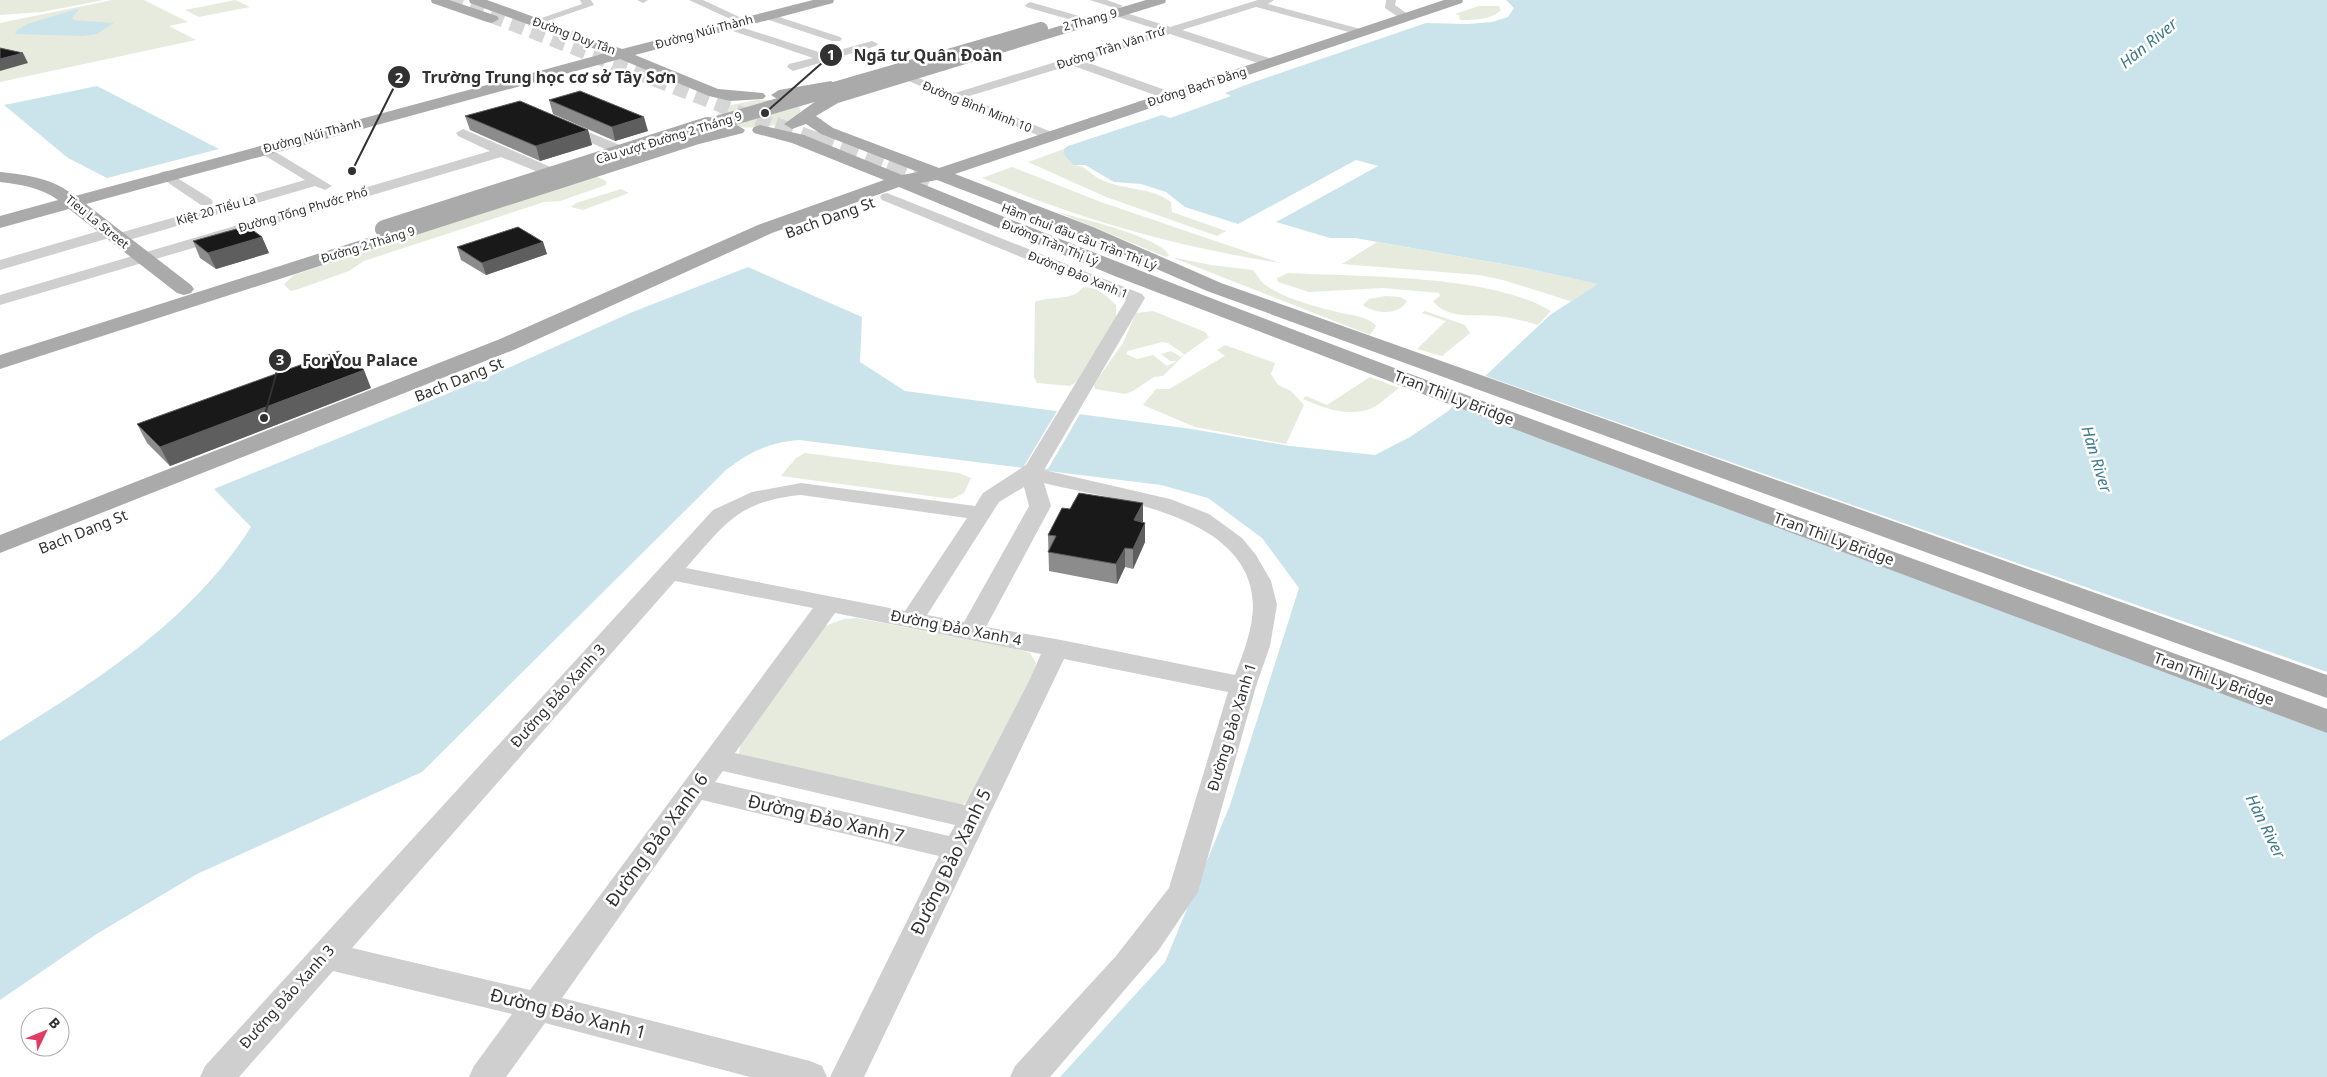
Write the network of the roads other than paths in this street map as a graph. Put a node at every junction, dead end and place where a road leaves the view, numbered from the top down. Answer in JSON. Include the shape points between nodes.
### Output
{"nodes":[{"id":1,"x":437,"y":0,"type":"edge"},
{"id":2,"x":475,"y":0,"type":"edge"},
{"id":3,"x":585,"y":0,"type":"edge"},
{"id":4,"x":694,"y":0,"type":"edge"},
{"id":5,"x":828,"y":0,"type":"edge"},
{"id":6,"x":1048,"y":0,"type":"edge"},
{"id":7,"x":1096,"y":0,"type":"edge"},
{"id":8,"x":1138,"y":0,"type":"edge"},
{"id":9,"x":1160,"y":0,"type":"edge"},
{"id":10,"x":1269,"y":0,"type":"edge"},
{"id":11,"x":1391,"y":0,"type":"edge"},
{"id":12,"x":1457,"y":0,"type":"edge"},
{"id":13,"x":1256,"y":4,"type":"junction"},
{"id":14,"x":1117,"y":9,"type":"junction"},
{"id":15,"x":516,"y":15,"type":"junction"},
{"id":16,"x":767,"y":16,"type":"junction"},
{"id":17,"x":1404,"y":17,"type":"junction"},
{"id":18,"x":495,"y":20,"type":"junction"},
{"id":19,"x":1080,"y":20,"type":"junction"},
{"id":20,"x":535,"y":22,"type":"junction"},
{"id":21,"x":745,"y":22,"type":"junction"},
{"id":22,"x":728,"y":26,"type":"junction"},
{"id":23,"x":1045,"y":30,"type":"joint"},
{"id":24,"x":1168,"y":30,"type":"junction"},
{"id":25,"x":1360,"y":32,"type":"junction"},
{"id":26,"x":836,"y":39,"type":"dead end"},
{"id":27,"x":872,"y":44,"type":"dead end"},
{"id":28,"x":621,"y":54,"type":"junction"},
{"id":29,"x":826,"y":58,"type":"junction"},
{"id":30,"x":597,"y":60,"type":"junction"},
{"id":31,"x":1072,"y":61,"type":"junction"},
{"id":32,"x":1271,"y":63,"type":"junction"},
{"id":33,"x":793,"y":67,"type":"dead end"},
{"id":34,"x":620,"y":70,"type":"dead end"},
{"id":35,"x":905,"y":77,"type":"junction"},
{"id":36,"x":678,"y":79,"type":"junction"},
{"id":37,"x":654,"y":86,"type":"dead end"},
{"id":38,"x":779,"y":95,"type":"junction"},
{"id":39,"x":758,"y":96,"type":"junction"},
{"id":40,"x":1170,"y":96,"type":"junction"},
{"id":41,"x":954,"y":98,"type":"junction"},
{"id":42,"x":709,"y":113,"type":"junction"},
{"id":43,"x":810,"y":114,"type":"junction"},
{"id":44,"x":545,"y":117,"type":"edge"},
{"id":45,"x":738,"y":130,"type":"junction"},
{"id":46,"x":760,"y":130,"type":"junction"},
{"id":47,"x":463,"y":133,"type":"edge"},
{"id":48,"x":1049,"y":136,"type":"junction"},
{"id":49,"x":862,"y":145,"type":"junction"},
{"id":50,"x":264,"y":148,"type":"junction"},
{"id":51,"x":617,"y":149,"type":"junction"},
{"id":52,"x":502,"y":152,"type":"junction"},
{"id":53,"x":836,"y":155,"type":"junction"},
{"id":54,"x":548,"y":171,"type":"junction"},
{"id":55,"x":166,"y":175,"type":"junction"},
{"id":56,"x":0,"y":177,"type":"edge"},
{"id":57,"x":321,"y":184,"type":"junction"},
{"id":58,"x":920,"y":185,"type":"junction"},
{"id":59,"x":345,"y":198,"type":"junction"},
{"id":60,"x":70,"y":201,"type":"junction"},
{"id":61,"x":206,"y":202,"type":"dead end"},
{"id":62,"x":0,"y":222,"type":"edge"},
{"id":63,"x":113,"y":236,"type":"junction"},
{"id":64,"x":142,"y":258,"type":"junction"},
{"id":65,"x":305,"y":258,"type":"junction"},
{"id":66,"x":0,"y":265,"type":"edge"},
{"id":67,"x":184,"y":288,"type":"junction"},
{"id":68,"x":0,"y":300,"type":"edge"},
{"id":69,"x":0,"y":347,"type":"edge"},
{"id":70,"x":1352,"y":348,"type":"junction"},
{"id":71,"x":0,"y":362,"type":"edge"},
{"id":72,"x":1033,"y":470,"type":"junction"},
{"id":73,"x":166,"y":489,"type":"junction"},
{"id":74,"x":981,"y":513,"type":"junction"},
{"id":75,"x":0,"y":545,"type":"edge"},
{"id":76,"x":0,"y":565,"type":"edge"},
{"id":77,"x":669,"y":572,"type":"junction"},
{"id":78,"x":829,"y":603,"type":"junction"},
{"id":79,"x":912,"y":619,"type":"junction"},
{"id":80,"x":971,"y":630,"type":"junction"},
{"id":81,"x":1056,"y":647,"type":"junction"},
{"id":82,"x":1243,"y":686,"type":"junction"},
{"id":83,"x":2327,"y":687,"type":"edge"},
{"id":84,"x":2327,"y":721,"type":"edge"},
{"id":85,"x":716,"y":759,"type":"junction"},
{"id":86,"x":694,"y":788,"type":"junction"},
{"id":87,"x":972,"y":818,"type":"junction"},
{"id":88,"x":957,"y":849,"type":"junction"},
{"id":89,"x":324,"y":956,"type":"junction"},
{"id":90,"x":538,"y":1006,"type":"junction"},
{"id":91,"x":217,"y":1077,"type":"edge"},
{"id":92,"x":486,"y":1077,"type":"edge"},
{"id":93,"x":810,"y":1077,"type":"edge"},
{"id":94,"x":847,"y":1077,"type":"edge"},
{"id":95,"x":1026,"y":1077,"type":"edge"}],
"edges":[{"from":1,"to":18,"type":"main road"},
{"from":2,"to":15,"type":"main road","name":"Đường Duy Tân"},
{"from":3,"to":20,"type":"street","via":[[590,5]]},
{"from":4,"to":21,"type":"street"},
{"from":5,"to":16,"type":"main road","name":"Đường Núi Thành"},
{"from":6,"to":19,"type":"street","via":[[1030,5]]},
{"from":7,"to":14,"type":"street"},
{"from":8,"to":14,"type":"main road","name":"2 Thang 9"},
{"from":9,"to":14,"type":"main road","name":"2 Thang 9"},
{"from":10,"to":13,"type":"street","name":"Đường Trần Văn Trứ"},
{"from":11,"to":17,"type":"street","via":[[1391,10]]},
{"from":12,"to":17,"type":"main road","name":"Đường Bạch Đằng"},
{"from":13,"to":24,"type":"street","name":"Đường Trần Văn Trứ"},
{"from":13,"to":25,"type":"street"},
{"from":14,"to":19,"type":"main road","name":"2 Thang 9"},
{"from":14,"to":24,"type":"street"},
{"from":15,"to":18,"type":"main road"},
{"from":15,"to":20,"type":"main road","name":"Đường Duy Tân"},
{"from":16,"to":21,"type":"main road","name":"Đường Núi Thành"},
{"from":16,"to":26,"type":"street"},
{"from":17,"to":25,"type":"main road","name":"Đường Bạch Đằng"},
{"from":18,"to":30,"type":"main road"},
{"from":19,"to":23,"type":"main road","name":"2 Thang 9"},
{"from":19,"to":35,"type":"main road"},
{"from":19,"to":38,"type":"main road","via":[[1034,27],[836,84]]},
{"from":20,"to":28,"type":"main road","name":"Đường Duy Tân"},
{"from":21,"to":22,"type":"main road","name":"Đường Núi Thành"},
{"from":22,"to":28,"type":"main road","name":"Đường Núi Thành"},
{"from":22,"to":29,"type":"street"},
{"from":23,"to":65,"type":"main road","name":"Cầu vượt Đường 2 Tháng 9","via":[[689,137]]},
{"from":24,"to":31,"type":"street","name":"Đường Trần Văn Trứ"},
{"from":24,"to":32,"type":"street"},
{"from":25,"to":32,"type":"main road","name":"Đường Bạch Đằng"},
{"from":27,"to":29,"type":"street"},
{"from":28,"to":30,"type":"main road","name":"Đường Núi Thành"},
{"from":28,"to":36,"type":"main road","name":"Đường Duy Tân"},
{"from":29,"to":33,"type":"street"},
{"from":30,"to":34,"type":"main road"},
{"from":30,"to":50,"type":"main road","name":"Đường Núi Thành"},
{"from":31,"to":40,"type":"street"},
{"from":31,"to":41,"type":"street","name":"Đường Trần Văn Trứ"},
{"from":32,"to":40,"type":"main road","name":"Đường Bạch Đằng"},
{"from":35,"to":41,"type":"street","name":"Đường Bình Minh 10"},
{"from":35,"to":43,"type":"main road","via":[[832,100]]},
{"from":36,"to":37,"type":"main road"},
{"from":36,"to":39,"type":"main road","name":"Đường Duy Tân","via":[[722,95]]},
{"from":38,"to":39,"type":"main road"},
{"from":38,"to":43,"type":"main road","name":"Đường Trần Thị Lý","via":[[804,100],[812,106]]},
{"from":39,"to":42,"type":"main road","name":"Đường 2 Tháng 9","via":[[728,102]]},
{"from":40,"to":48,"type":"main road","name":"Đường Bạch Đằng"},
{"from":41,"to":48,"type":"street","name":"Đường Bình Minh 10"},
{"from":42,"to":45,"type":"main road","via":[[714,124]]},
{"from":42,"to":51,"type":"main road","name":"Đường 2 Tháng 9","via":[[677,130]]},
{"from":43,"to":46,"type":"main road","via":[[782,127]]},
{"from":43,"to":49,"type":"main road","name":"Đường Trần Thị Lý","via":[[828,131]]},
{"from":44,"to":51,"type":"street"},
{"from":45,"to":46,"type":"main road"},
{"from":45,"to":65,"type":"main road","name":"Đường 2 Tháng 9","via":[[694,140]]},
{"from":46,"to":53,"type":"main road","name":"Đường Trần Thị Lý","via":[[787,136]]},
{"from":47,"to":52,"type":"street"},
{"from":48,"to":58,"type":"main road","name":"Đường Bạch Đằng"},
{"from":49,"to":53,"type":"main road"},
{"from":49,"to":58,"type":"main road","name":"Đường Trần Thị Lý"},
{"from":50,"to":55,"type":"main road","name":"Đường Núi Thành"},
{"from":50,"to":57,"type":"street"},
{"from":51,"to":54,"type":"main road","name":"Đường 2 Tháng 9"},
{"from":52,"to":54,"type":"street"},
{"from":52,"to":59,"type":"street","name":"Đường Tống Phước Phổ"},
{"from":53,"to":58,"type":"main road","name":"Đường Trần Thị Lý"},
{"from":54,"to":65,"type":"main road","name":"Đường 2 Tháng 9"},
{"from":55,"to":60,"type":"main road","name":"Đường Núi Thành"},
{"from":55,"to":61,"type":"street"},
{"from":56,"to":60,"type":"main road","name":"Tieu La Street","via":[[34,181],[56,190]]},
{"from":57,"to":59,"type":"street"},
{"from":57,"to":63,"type":"street","name":"Kiệt 20 Tiểu La"},
{"from":58,"to":70,"type":"main road","name":"Hầm chui đầu cầu Trần Thị Lý","via":[[1214,287]]},
{"from":58,"to":70,"type":"main road","name":"Đường Trần Thị Lý","via":[[1124,274],[1196,300]]},
{"from":58,"to":72,"type":"street","name":"Đường Đảo Xanh 1","via":[[1136,298]]},
{"from":58,"to":73,"type":"main road","name":"Bach Dang St","via":[[754,241],[517,349]]},
{"from":59,"to":64,"type":"street","name":"Đường Tống Phước Phổ"},
{"from":60,"to":62,"type":"main road","name":"Đường Núi Thành"},
{"from":60,"to":63,"type":"main road","name":"Tieu La Street"},
{"from":63,"to":64,"type":"main road","name":"Tieu La Street"},
{"from":63,"to":66,"type":"street","name":"Kiệt 20 Tiểu La"},
{"from":64,"to":67,"type":"main road","name":"Tieu La Street"},
{"from":64,"to":68,"type":"street","name":"Đường Tống Phước Phổ"},
{"from":65,"to":67,"type":"main road","name":"Đường 2 Tháng 9"},
{"from":65,"to":71,"type":"main road","name":"Đường 2 Tháng 9"},
{"from":67,"to":69,"type":"main road","name":"Đường 2 Tháng 9"},
{"from":70,"to":83,"type":"main road","name":"Tran Thi Ly Bridge"},
{"from":70,"to":84,"type":"main road","name":"Tran Thi Ly Bridge"},
{"from":72,"to":74,"type":"street","name":"Đường Đảo Xanh 1","via":[[991,498]]},
{"from":72,"to":80,"type":"street","via":[[1040,506]]},
{"from":72,"to":82,"type":"street","name":"Đường Đảo Xanh 1","via":[[1170,505],[1202,519],[1237,545],[1259,581],[1265,606],[1251,667]]},
{"from":73,"to":75,"type":"main road","name":"Bach Dang St"},
{"from":73,"to":76,"type":"main road","name":"Bach Dang St"},
{"from":74,"to":77,"type":"street","name":"Đường Đảo Xanh 3","via":[[800,489],[779,490],[737,504],[721,515]]},
{"from":74,"to":79,"type":"street","name":"Đường Đảo Xanh 1"},
{"from":77,"to":78,"type":"street","name":"Đường Đảo Xanh 4"},
{"from":77,"to":89,"type":"street","name":"Đường Đảo Xanh 3"},
{"from":78,"to":79,"type":"street","name":"Đường Đảo Xanh 4"},
{"from":78,"to":85,"type":"street","name":"Đường Đảo Xanh 6"},
{"from":79,"to":80,"type":"street","name":"Đường Đảo Xanh 4"},
{"from":80,"to":81,"type":"street","name":"Đường Đảo Xanh 4"},
{"from":81,"to":82,"type":"street","name":"Đường Đảo Xanh 4"},
{"from":81,"to":87,"type":"street","name":"Đường Đảo Xanh 5"},
{"from":82,"to":95,"type":"street","name":"Đường Đảo Xanh 1","via":[[1183,892],[1132,960],[1055,1050]]},
{"from":85,"to":86,"type":"street","name":"Đường Đảo Xanh 6"},
{"from":85,"to":87,"type":"street"},
{"from":86,"to":88,"type":"street","name":"Đường Đảo Xanh 7"},
{"from":86,"to":90,"type":"street","name":"Đường Đảo Xanh 6"},
{"from":87,"to":88,"type":"street","name":"Đường Đảo Xanh 5"},
{"from":88,"to":94,"type":"street","name":"Đường Đảo Xanh 5"},
{"from":89,"to":90,"type":"street","name":"Đường Đảo Xanh 1"},
{"from":89,"to":91,"type":"street","name":"Đường Đảo Xanh 3"},
{"from":90,"to":92,"type":"street","name":"Đường Đảo Xanh 6"},
{"from":90,"to":93,"type":"street","name":"Đường Đảo Xanh 1"}]}
